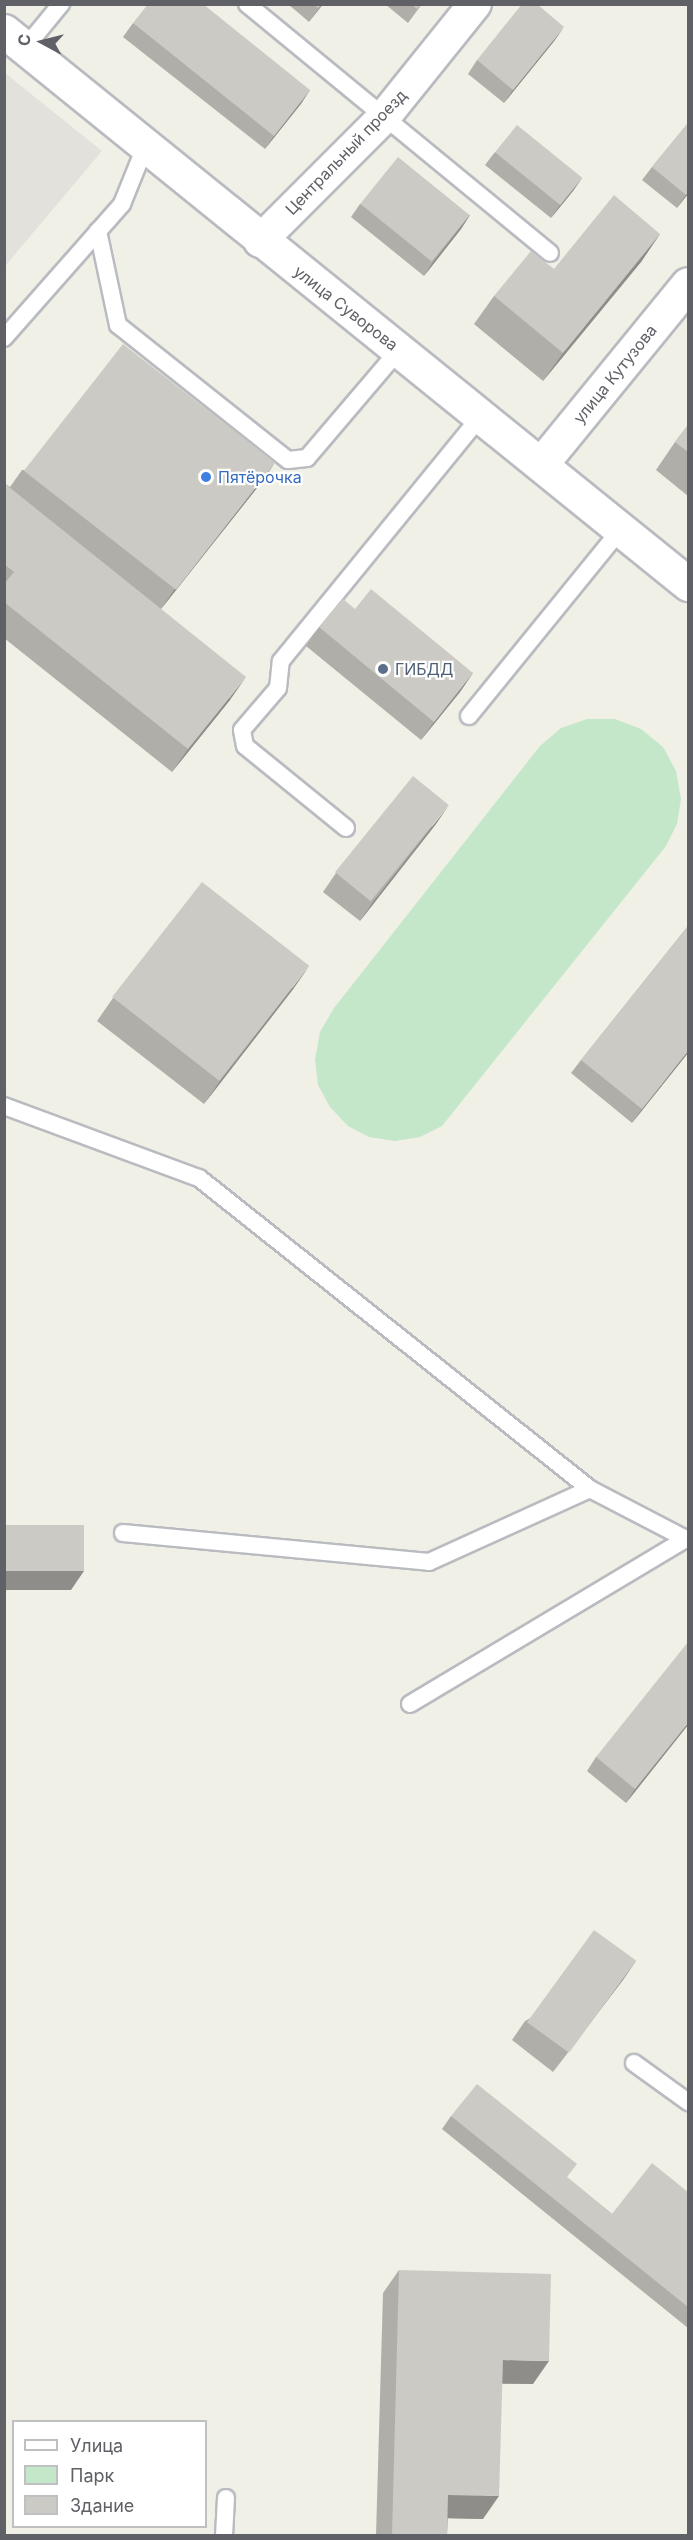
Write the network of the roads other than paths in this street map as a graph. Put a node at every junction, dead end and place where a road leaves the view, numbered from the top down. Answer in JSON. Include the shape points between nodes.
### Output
{"nodes":[{"id":1,"x":61,"y":4,"type":"edge"},
{"id":2,"x":248,"y":4,"type":"edge"},
{"id":3,"x":475,"y":4,"type":"edge"},
{"id":4,"x":15,"y":40,"type":"edge"},
{"id":5,"x":384,"y":117,"type":"junction"},
{"id":6,"x":144,"y":147,"type":"junction"},
{"id":7,"x":98,"y":231,"type":"junction"},
{"id":8,"x":260,"y":241,"type":"junction"},
{"id":9,"x":550,"y":253,"type":"dead end"},
{"id":10,"x":688,"y":284,"type":"edge"},
{"id":11,"x":4,"y":338,"type":"edge"},
{"id":12,"x":399,"y":350,"type":"junction"},
{"id":13,"x":481,"y":416,"type":"junction"},
{"id":14,"x":541,"y":464,"type":"junction"},
{"id":15,"x":621,"y":529,"type":"junction"},
{"id":16,"x":688,"y":584,"type":"edge"},
{"id":17,"x":469,"y":716,"type":"dead end"},
{"id":18,"x":346,"y":828,"type":"dead end"},
{"id":19,"x":4,"y":1106,"type":"edge"},
{"id":20,"x":590,"y":1489,"type":"junction"},
{"id":21,"x":123,"y":1533,"type":"dead end"},
{"id":22,"x":688,"y":1539,"type":"edge"},
{"id":23,"x":410,"y":1704,"type":"dead end"},
{"id":24,"x":634,"y":2063,"type":"dead end"},
{"id":25,"x":688,"y":2102,"type":"edge"},
{"id":26,"x":226,"y":2498,"type":"dead end"},
{"id":27,"x":224,"y":2535,"type":"edge"}],
"edges":[{"from":1,"to":4,"type":"lane"},
{"from":2,"to":5,"type":"lane"},
{"from":3,"to":5,"type":"street","name":"Центральный проезд"},
{"from":4,"to":6,"type":"main road","name":"улица Суворова"},
{"from":5,"to":8,"type":"street","name":"Центральный проезд"},
{"from":5,"to":9,"type":"lane"},
{"from":6,"to":7,"type":"lane","via":[[122,204]]},
{"from":6,"to":8,"type":"main road","name":"улица Суворова"},
{"from":7,"to":11,"type":"lane"},
{"from":7,"to":12,"type":"lane","via":[[118,325],[288,460],[307,458]]},
{"from":8,"to":12,"type":"main road","name":"улица Суворова"},
{"from":10,"to":14,"type":"main road","name":"улица Кутузова"},
{"from":12,"to":13,"type":"main road","name":"улица Суворова"},
{"from":13,"to":14,"type":"main road","name":"улица Суворова"},
{"from":13,"to":18,"type":"lane","via":[[281,661],[278,688],[242,730],[245,746]]},
{"from":14,"to":15,"type":"main road","name":"улица Суворова"},
{"from":15,"to":16,"type":"main road","name":"улица Суворова"},
{"from":15,"to":17,"type":"lane"},
{"from":19,"to":20,"type":"lane","via":[[199,1178]]},
{"from":20,"to":21,"type":"lane","via":[[429,1562]]},
{"from":20,"to":22,"type":"lane"},
{"from":22,"to":23,"type":"lane"},
{"from":24,"to":25,"type":"lane"},
{"from":26,"to":27,"type":"lane"}]}
